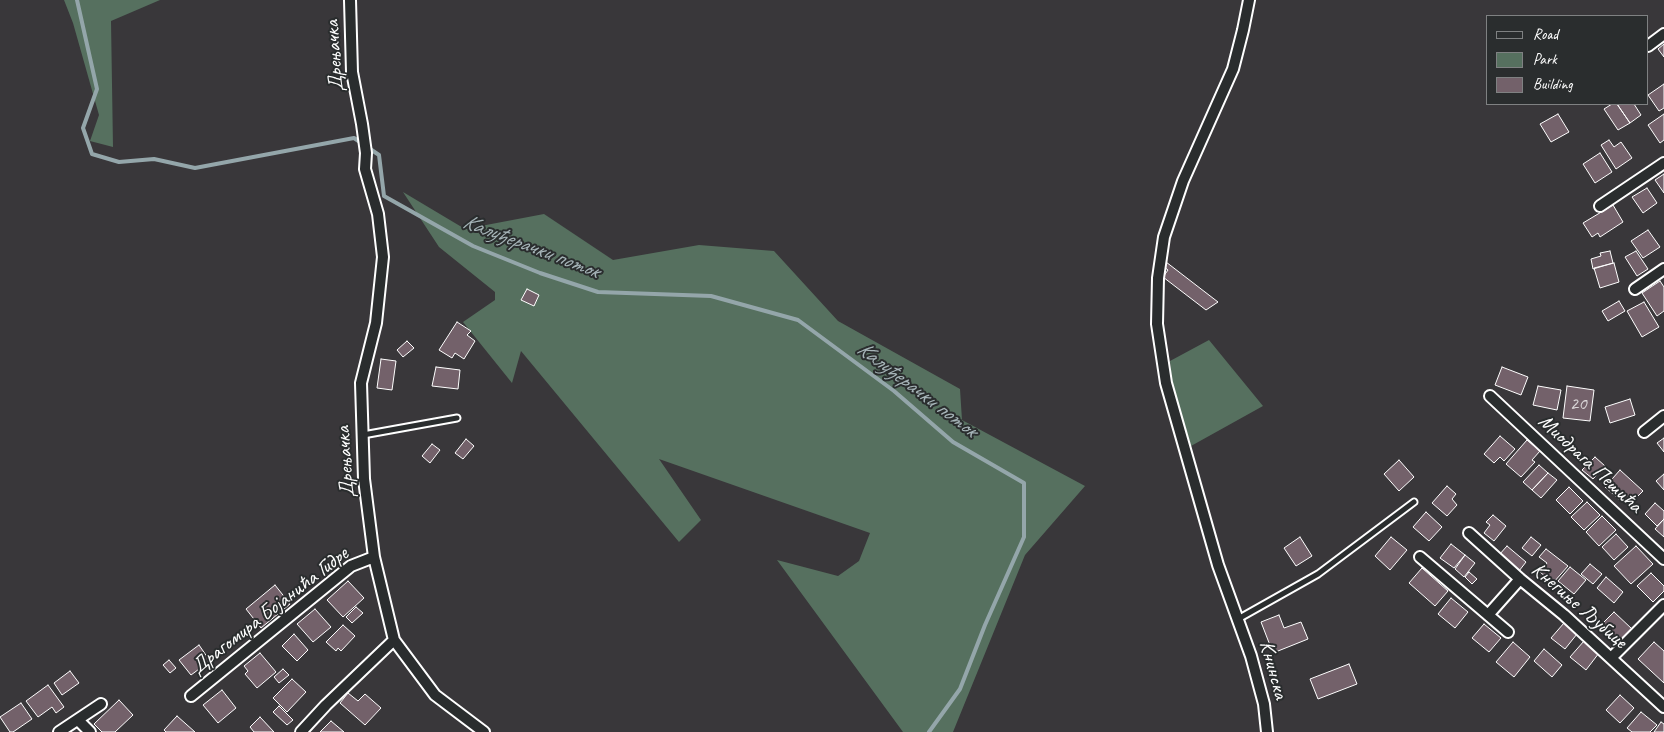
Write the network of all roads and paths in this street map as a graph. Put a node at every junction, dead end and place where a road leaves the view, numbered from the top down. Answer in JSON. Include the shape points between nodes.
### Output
{"nodes":[{"id":1,"x":350,"y":0,"type":"edge"},
{"id":2,"x":1249,"y":0,"type":"edge"},
{"id":3,"x":1664,"y":34,"type":"edge"},
{"id":4,"x":1649,"y":45,"type":"edge"},
{"id":5,"x":1664,"y":163,"type":"edge"},
{"id":6,"x":1600,"y":206,"type":"dead end"},
{"id":7,"x":1664,"y":269,"type":"edge"},
{"id":8,"x":1635,"y":289,"type":"dead end"},
{"id":9,"x":1490,"y":396,"type":"dead end"},
{"id":10,"x":1664,"y":416,"type":"edge"},
{"id":11,"x":457,"y":418,"type":"dead end"},
{"id":12,"x":1644,"y":432,"type":"dead end"},
{"id":13,"x":362,"y":435,"type":"junction"},
{"id":14,"x":1414,"y":502,"type":"dead end"},
{"id":15,"x":1469,"y":533,"type":"dead end"},
{"id":16,"x":374,"y":557,"type":"junction"},
{"id":17,"x":1420,"y":557,"type":"dead end"},
{"id":18,"x":1664,"y":559,"type":"edge"},
{"id":19,"x":1520,"y":579,"type":"junction"},
{"id":20,"x":1664,"y":605,"type":"edge"},
{"id":21,"x":1488,"y":615,"type":"junction"},
{"id":22,"x":1238,"y":619,"type":"junction"},
{"id":23,"x":1508,"y":632,"type":"dead end"},
{"id":24,"x":394,"y":640,"type":"junction"},
{"id":25,"x":1611,"y":658,"type":"junction"},
{"id":26,"x":191,"y":696,"type":"dead end"},
{"id":27,"x":101,"y":704,"type":"dead end"},
{"id":28,"x":1664,"y":707,"type":"edge"},
{"id":29,"x":78,"y":720,"type":"junction"},
{"id":30,"x":479,"y":731,"type":"edge"},
{"id":31,"x":59,"y":732,"type":"edge"},
{"id":32,"x":90,"y":732,"type":"edge"},
{"id":33,"x":301,"y":732,"type":"edge"},
{"id":34,"x":1267,"y":732,"type":"edge"}],
"edges":[{"from":1,"to":13,"type":"street","name":"Дрењачка","via":[[352,72],[364,138],[365,169],[378,214],[383,257],[376,323],[361,383]]},
{"from":2,"to":22,"type":"street","name":"Книнска","via":[[1233,69],[1182,181],[1164,237],[1158,278],[1157,324],[1166,383],[1218,565]]},
{"from":3,"to":4,"type":"street"},
{"from":5,"to":6,"type":"street"},
{"from":7,"to":8,"type":"street"},
{"from":9,"to":18,"type":"street","name":"Миодрага Пешића"},
{"from":10,"to":12,"type":"street"},
{"from":11,"to":13,"type":"lane"},
{"from":13,"to":16,"type":"street","name":"Дрењачка"},
{"from":14,"to":22,"type":"lane","via":[[1318,574]]},
{"from":15,"to":19,"type":"street","name":"Кнегиње Љубице"},
{"from":16,"to":24,"type":"street","name":"Дрењачка"},
{"from":16,"to":26,"type":"street","name":"Драгомира Бојанића Гидре","via":[[351,566]]},
{"from":17,"to":21,"type":"street"},
{"from":19,"to":21,"type":"street"},
{"from":19,"to":25,"type":"street","name":"Кнегиње Љубице"},
{"from":20,"to":25,"type":"street"},
{"from":21,"to":23,"type":"street"},
{"from":22,"to":34,"type":"street","name":"Книнска","via":[[1261,694]]},
{"from":24,"to":30,"type":"street","name":"Дрењачка","via":[[435,695]]},
{"from":24,"to":33,"type":"street"},
{"from":25,"to":28,"type":"street","name":"Кнегиње Љубице"},
{"from":27,"to":29,"type":"street"},
{"from":29,"to":31,"type":"street"},
{"from":29,"to":32,"type":"street"}]}
